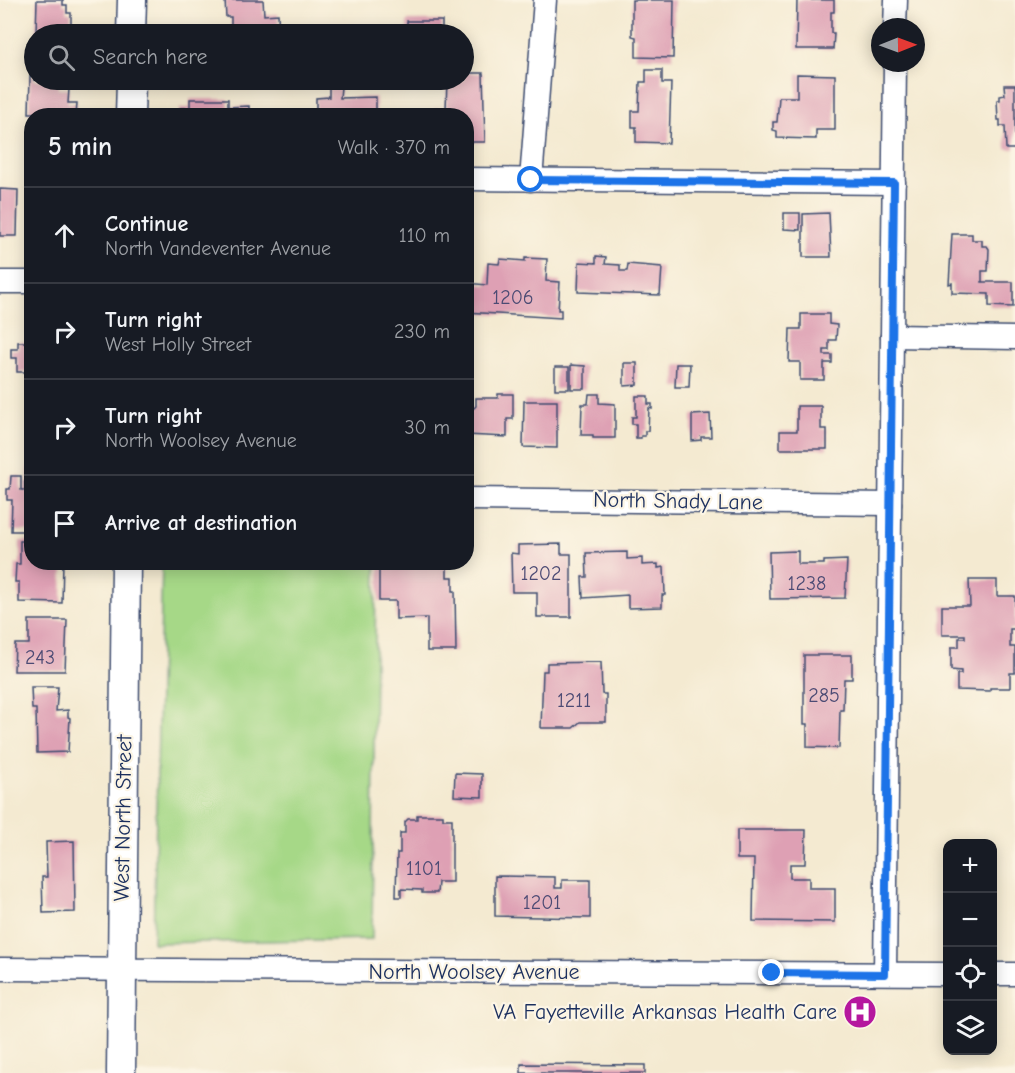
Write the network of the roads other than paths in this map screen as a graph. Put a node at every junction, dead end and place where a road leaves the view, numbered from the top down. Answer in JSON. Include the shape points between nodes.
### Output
{"nodes":[{"id":1,"x":132,"y":0,"type":"edge"},
{"id":2,"x":545,"y":0,"type":"edge"},
{"id":3,"x":896,"y":0,"type":"edge"},
{"id":4,"x":895,"y":18,"type":"edge"},
{"id":5,"x":131,"y":24,"type":"edge"},
{"id":6,"x":895,"y":72,"type":"edge"},
{"id":7,"x":131,"y":90,"type":"edge"},
{"id":8,"x":130,"y":108,"type":"edge"},
{"id":9,"x":474,"y":179,"type":"edge"},
{"id":10,"x":531,"y":180,"type":"junction"},
{"id":11,"x":894,"y":183,"type":"junction"},
{"id":12,"x":0,"y":282,"type":"edge"},
{"id":13,"x":24,"y":282,"type":"edge"},
{"id":14,"x":892,"y":336,"type":"junction"},
{"id":15,"x":1015,"y":338,"type":"edge"},
{"id":16,"x":474,"y":499,"type":"edge"},
{"id":17,"x":890,"y":504,"type":"junction"},
{"id":18,"x":126,"y":570,"type":"edge"},
{"id":19,"x":0,"y":969,"type":"edge"},
{"id":20,"x":122,"y":970,"type":"junction"},
{"id":21,"x":885,"y":974,"type":"junction"},
{"id":22,"x":943,"y":974,"type":"edge"},
{"id":23,"x":997,"y":974,"type":"edge"},
{"id":24,"x":1015,"y":974,"type":"edge"},
{"id":25,"x":121,"y":1073,"type":"edge"}],
"edges":[{"from":1,"to":5,"type":"main road"},
{"from":2,"to":10,"type":"street"},
{"from":3,"to":4,"type":"street"},
{"from":6,"to":11,"type":"street"},
{"from":7,"to":8,"type":"main road"},
{"from":9,"to":10,"type":"street"},
{"from":10,"to":11,"type":"street"},
{"from":11,"to":14,"type":"street"},
{"from":12,"to":13,"type":"street"},
{"from":14,"to":15,"type":"street"},
{"from":14,"to":17,"type":"street"},
{"from":16,"to":17,"type":"street","name":"North Shady Lane"},
{"from":17,"to":21,"type":"street"},
{"from":18,"to":20,"type":"main road","name":"West North Street"},
{"from":19,"to":20,"type":"street","name":"North Woolsey Avenue"},
{"from":20,"to":21,"type":"street","name":"North Woolsey Avenue"},
{"from":20,"to":25,"type":"main road","name":"West North Street"},
{"from":21,"to":22,"type":"street","name":"North Woolsey Avenue"},
{"from":23,"to":24,"type":"street"}]}
